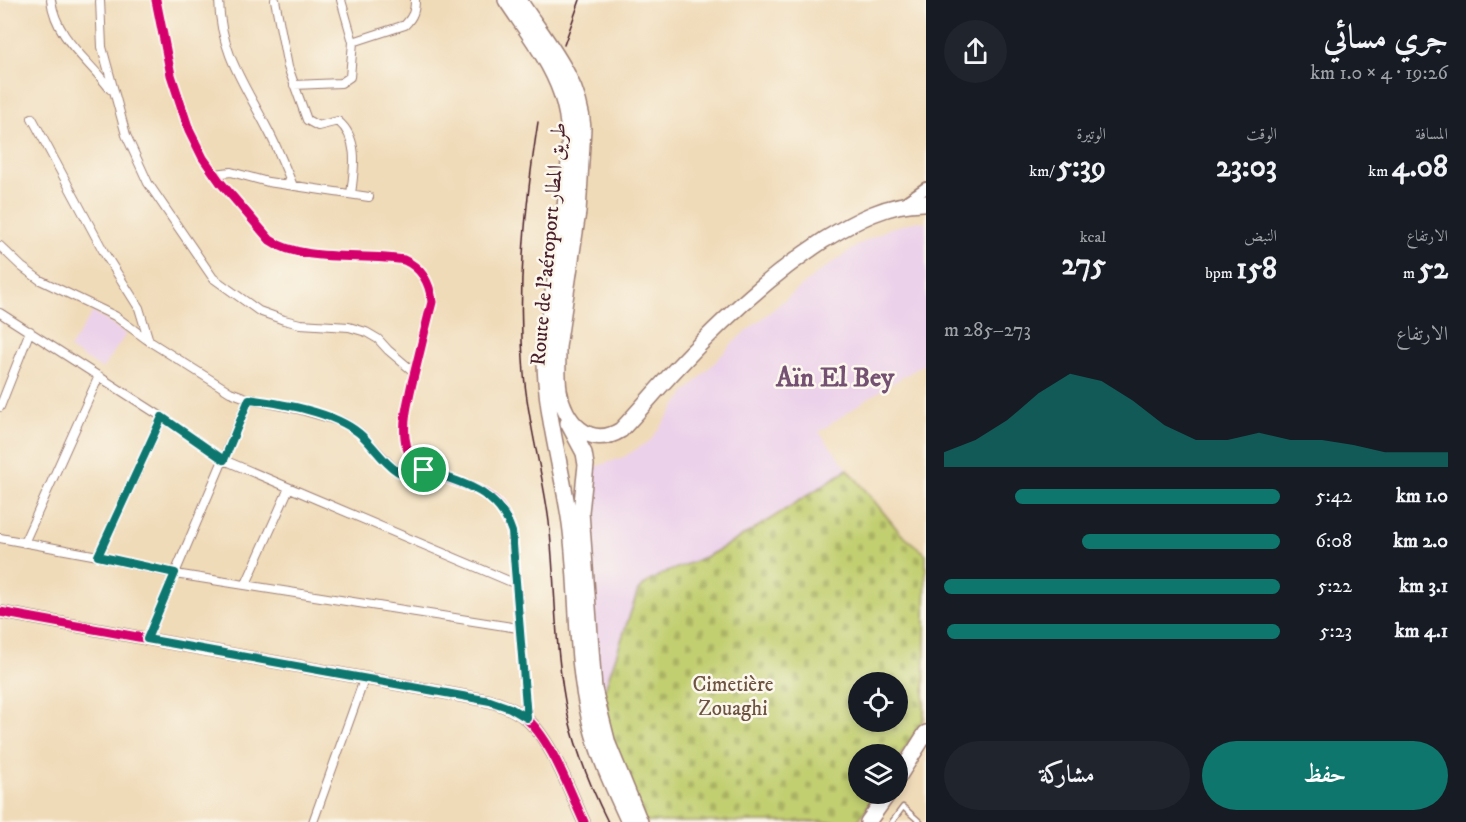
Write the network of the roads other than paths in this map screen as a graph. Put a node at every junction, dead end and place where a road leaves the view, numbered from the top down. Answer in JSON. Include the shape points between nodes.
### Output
{"nodes":[{"id":1,"x":51,"y":0,"type":"edge"},
{"id":2,"x":100,"y":0,"type":"edge"},
{"id":3,"x":156,"y":0,"type":"edge"},
{"id":4,"x":219,"y":0,"type":"edge"},
{"id":5,"x":275,"y":0,"type":"edge"},
{"id":6,"x":340,"y":0,"type":"edge"},
{"id":7,"x":415,"y":0,"type":"edge"},
{"id":8,"x":506,"y":0,"type":"edge"},
{"id":9,"x":519,"y":0,"type":"edge"},
{"id":10,"x":353,"y":42,"type":"junction"},
{"id":11,"x":294,"y":85,"type":"junction"},
{"id":12,"x":114,"y":95,"type":"junction"},
{"id":13,"x":32,"y":118,"type":"dead end"},
{"id":14,"x":214,"y":174,"type":"junction"},
{"id":15,"x":293,"y":186,"type":"junction"},
{"id":16,"x":926,"y":188,"type":"edge"},
{"id":17,"x":351,"y":194,"type":"junction"},
{"id":18,"x":369,"y":197,"type":"dead end"},
{"id":19,"x":926,"y":203,"type":"edge"},
{"id":20,"x":900,"y":206,"type":"junction"},
{"id":21,"x":0,"y":246,"type":"edge"},
{"id":22,"x":0,"y":313,"type":"edge"},
{"id":23,"x":30,"y":332,"type":"junction"},
{"id":24,"x":149,"y":341,"type":"junction"},
{"id":25,"x":415,"y":373,"type":"junction"},
{"id":26,"x":99,"y":376,"type":"junction"},
{"id":27,"x":249,"y":399,"type":"junction"},
{"id":28,"x":0,"y":407,"type":"edge"},
{"id":29,"x":564,"y":409,"type":"junction"},
{"id":30,"x":162,"y":417,"type":"junction"},
{"id":31,"x":224,"y":460,"type":"junction"},
{"id":32,"x":424,"y":470,"type":"junction"},
{"id":33,"x":289,"y":488,"type":"junction"},
{"id":34,"x":0,"y":538,"type":"edge"},
{"id":35,"x":24,"y":543,"type":"junction"},
{"id":36,"x":98,"y":556,"type":"junction"},
{"id":37,"x":175,"y":573,"type":"junction"},
{"id":38,"x":246,"y":584,"type":"junction"},
{"id":39,"x":516,"y":584,"type":"junction"},
{"id":40,"x":0,"y":612,"type":"edge"},
{"id":41,"x":518,"y":628,"type":"junction"},
{"id":42,"x":147,"y":639,"type":"junction"},
{"id":43,"x":365,"y":677,"type":"junction"},
{"id":44,"x":527,"y":718,"type":"junction"},
{"id":45,"x":926,"y":733,"type":"edge"},
{"id":46,"x":908,"y":762,"type":"edge"},
{"id":47,"x":881,"y":804,"type":"edge"},
{"id":48,"x":313,"y":822,"type":"edge"},
{"id":49,"x":584,"y":822,"type":"edge"},
{"id":50,"x":629,"y":822,"type":"edge"},
{"id":51,"x":640,"y":822,"type":"edge"},
{"id":52,"x":868,"y":822,"type":"edge"},
{"id":53,"x":892,"y":822,"type":"edge"},
{"id":54,"x":920,"y":822,"type":"edge"}],
"edges":[{"from":1,"to":12,"type":"street","via":[[62,33]]},
{"from":2,"to":12,"type":"street","via":[[102,46]]},
{"from":3,"to":14,"type":"street","via":[[171,75],[189,130]]},
{"from":4,"to":15,"type":"street","via":[[222,30],[233,67],[272,137]]},
{"from":5,"to":11,"type":"street"},
{"from":6,"to":10,"type":"street"},
{"from":7,"to":10,"type":"street","via":[[415,10],[405,25]]},
{"from":8,"to":50,"type":"highway","name":"Route de l'aéroport طريق المطار","via":[[551,70],[568,116],[568,169],[547,336],[546,379],[570,526],[585,697],[597,746]]},
{"from":9,"to":29,"type":"highway","name":"Route de l'aéroport طريق المطار","via":[[570,78],[582,115],[578,212],[558,347],[559,389]]},
{"from":10,"to":11,"type":"street","via":[[352,69],[347,81]]},
{"from":11,"to":17,"type":"street","via":[[307,120],[318,126],[338,121],[347,129],[354,161]]},
{"from":12,"to":25,"type":"street","via":[[126,135],[148,183],[213,278],[259,311],[284,320],[366,332]]},
{"from":13,"to":24,"type":"street","via":[[105,254],[139,308]]},
{"from":14,"to":15,"type":"street","via":[[231,172]]},
{"from":14,"to":25,"type":"street","via":[[279,247],[298,253],[395,258],[419,269],[431,291],[432,302]]},
{"from":15,"to":17,"type":"street"},
{"from":16,"to":20,"type":"street"},
{"from":17,"to":18,"type":"street"},
{"from":19,"to":20,"type":"highway"},
{"from":20,"to":29,"type":"highway","via":[[870,214],[836,233],[767,281],[713,330],[635,416],[613,434],[595,438],[589,435]]},
{"from":21,"to":24,"type":"street","via":[[40,280],[115,316]]},
{"from":22,"to":23,"type":"street"},
{"from":23,"to":26,"type":"street"},
{"from":23,"to":28,"type":"street"},
{"from":24,"to":27,"type":"street","via":[[230,392]]},
{"from":25,"to":32,"type":"street","via":[[405,416],[405,441],[411,456]]},
{"from":26,"to":30,"type":"street"},
{"from":26,"to":35,"type":"street"},
{"from":27,"to":31,"type":"street"},
{"from":27,"to":32,"type":"street","via":[[343,422],[360,433],[395,470],[409,476]]},
{"from":29,"to":51,"type":"highway","name":"Route de l'aéroport طريق المطار","via":[[586,465],[580,512],[594,689],[608,744]]},
{"from":30,"to":31,"type":"street"},
{"from":30,"to":36,"type":"street"},
{"from":31,"to":33,"type":"street"},
{"from":31,"to":37,"type":"street"},
{"from":32,"to":39,"type":"street","via":[[470,486],[500,506],[512,532]]},
{"from":33,"to":38,"type":"street"},
{"from":33,"to":39,"type":"street"},
{"from":34,"to":35,"type":"street"},
{"from":35,"to":36,"type":"street"},
{"from":36,"to":37,"type":"street"},
{"from":37,"to":38,"type":"street"},
{"from":37,"to":42,"type":"street"},
{"from":38,"to":41,"type":"street"},
{"from":39,"to":41,"type":"street"},
{"from":40,"to":42,"type":"street"},
{"from":41,"to":44,"type":"street"},
{"from":42,"to":43,"type":"street"},
{"from":43,"to":44,"type":"street","via":[[490,701]]},
{"from":43,"to":48,"type":"street"},
{"from":44,"to":49,"type":"street","via":[[548,744]]},
{"from":45,"to":46,"type":"highway"},
{"from":47,"to":52,"type":"highway"},
{"from":53,"to":54,"type":"lane","via":[[903,807]]}]}
